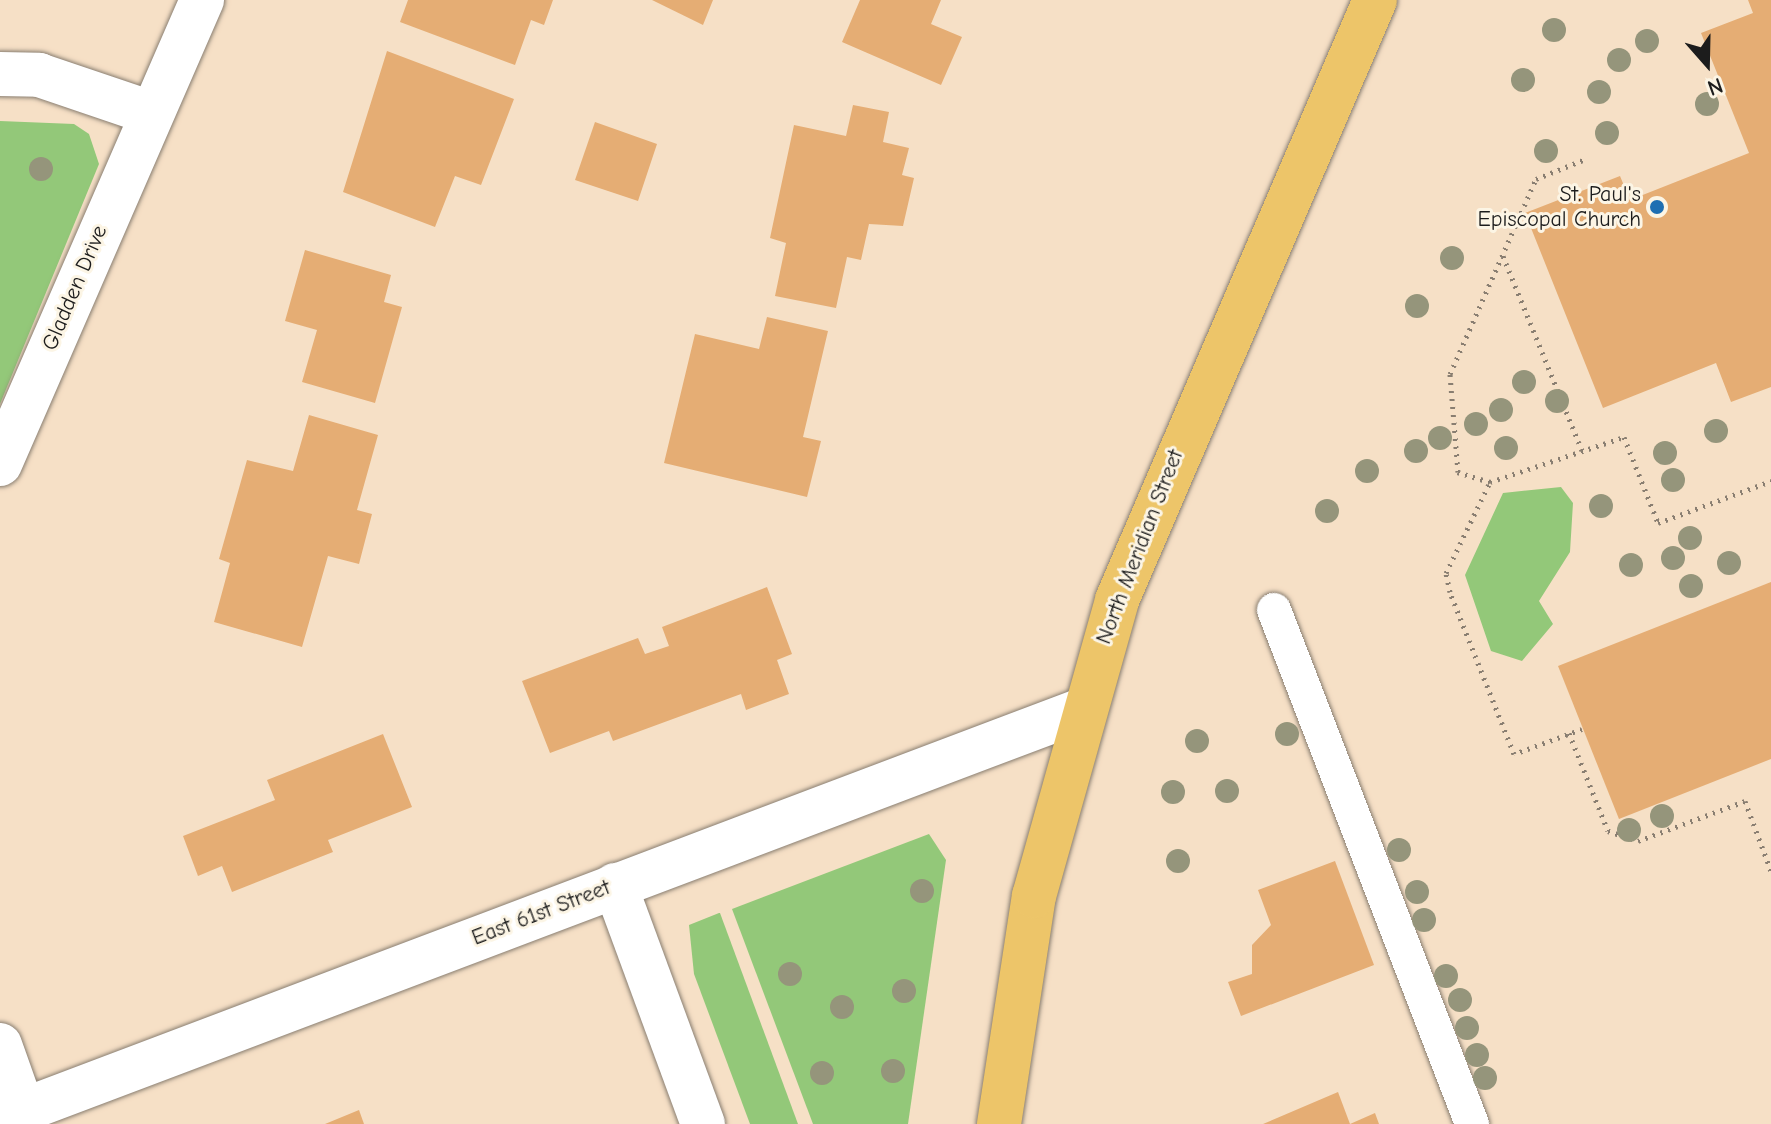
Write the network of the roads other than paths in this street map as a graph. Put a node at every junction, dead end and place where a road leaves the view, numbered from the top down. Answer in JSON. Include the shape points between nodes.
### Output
{"nodes":[{"id":1,"x":202,"y":0,"type":"edge"},
{"id":2,"x":1375,"y":0,"type":"edge"},
{"id":3,"x":0,"y":74,"type":"edge"},
{"id":4,"x":151,"y":113,"type":"junction"},
{"id":5,"x":0,"y":464,"type":"edge"},
{"id":6,"x":1274,"y":610,"type":"dead end"},
{"id":7,"x":1082,"y":710,"type":"junction"},
{"id":8,"x":615,"y":885,"type":"junction"},
{"id":9,"x":0,"y":1045,"type":"edge"},
{"id":10,"x":11,"y":1114,"type":"edge"},
{"id":11,"x":703,"y":1124,"type":"edge"},
{"id":12,"x":999,"y":1124,"type":"edge"},
{"id":13,"x":1472,"y":1124,"type":"edge"}],
"edges":[{"from":1,"to":4,"type":"street","name":"Gladden Drive"},
{"from":2,"to":7,"type":"main road","name":"North Meridian Street","via":[[1152,506]]},
{"from":3,"to":4,"type":"street","via":[[39,75]]},
{"from":4,"to":5,"type":"street","name":"Gladden Drive"},
{"from":6,"to":13,"type":"lane"},
{"from":7,"to":8,"type":"street","name":"East 61st Street"},
{"from":7,"to":12,"type":"main road","name":"North Meridian Street","via":[[1034,896]]},
{"from":8,"to":10,"type":"street","name":"East 61st Street"},
{"from":8,"to":11,"type":"street"},
{"from":9,"to":10,"type":"street"}]}
